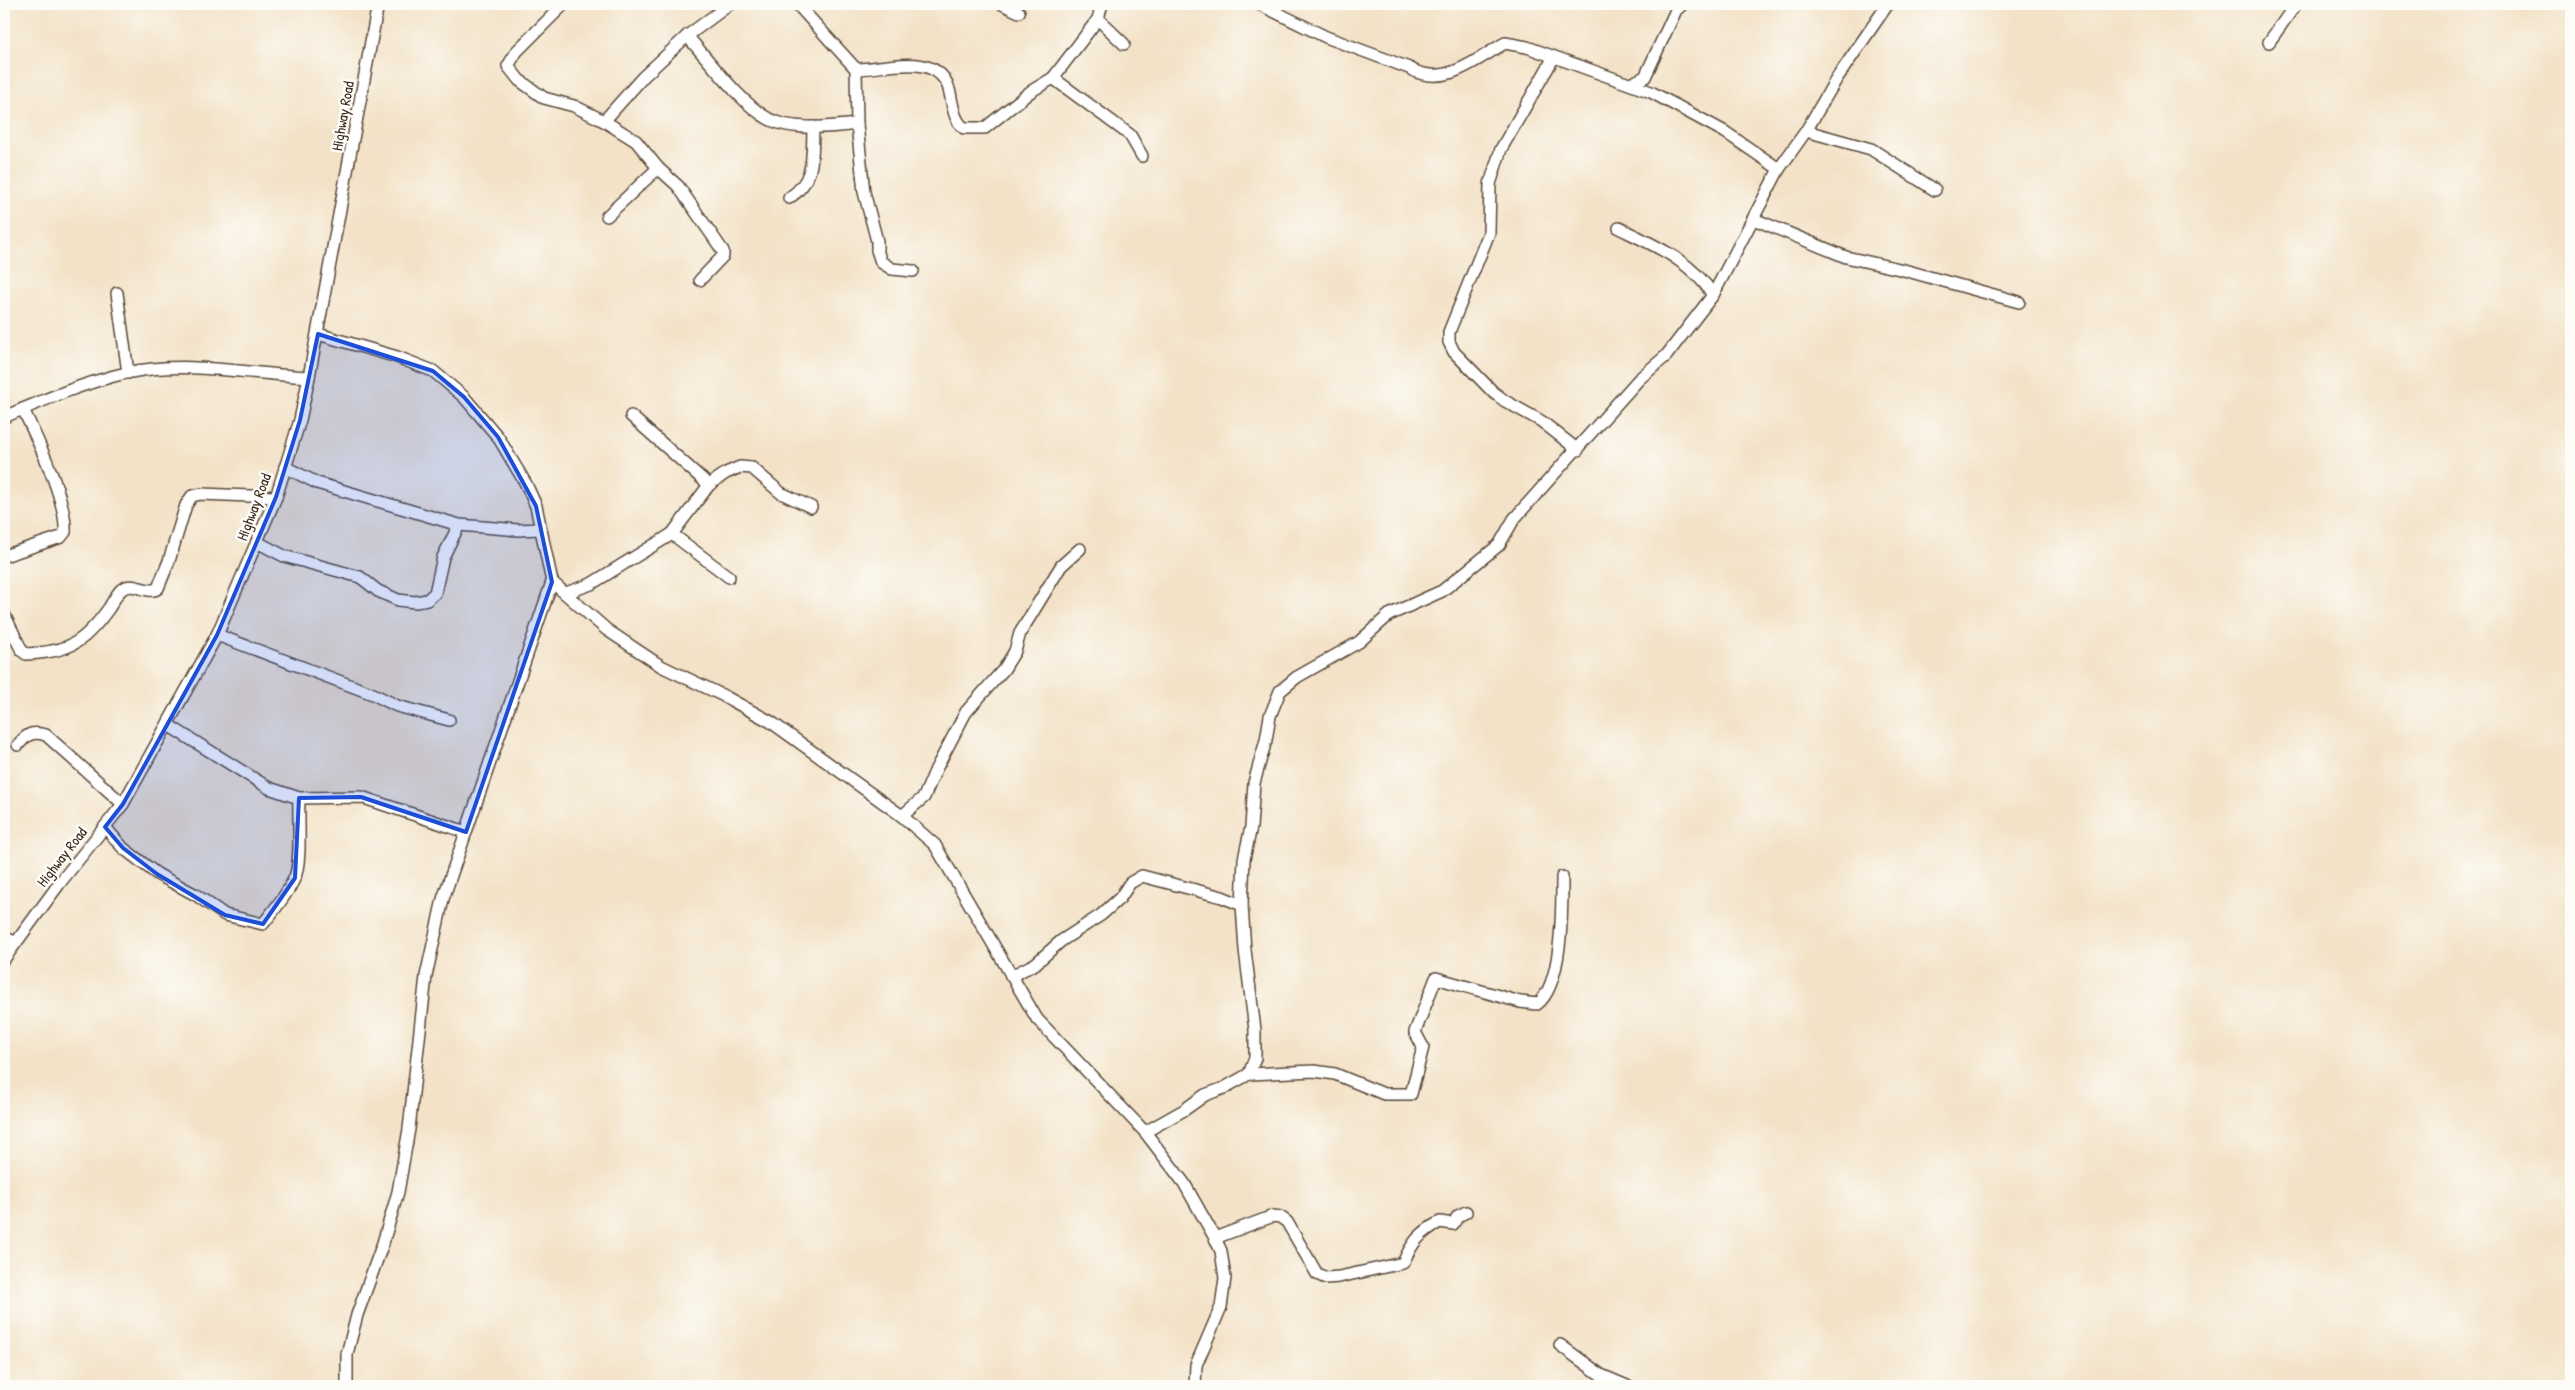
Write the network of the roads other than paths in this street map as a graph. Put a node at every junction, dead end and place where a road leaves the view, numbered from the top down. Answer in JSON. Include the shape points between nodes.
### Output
{"nodes":[{"id":1,"x":378,"y":4,"type":"edge"},
{"id":2,"x":564,"y":4,"type":"edge"},
{"id":3,"x":730,"y":4,"type":"edge"},
{"id":4,"x":797,"y":4,"type":"edge"},
{"id":5,"x":1002,"y":4,"type":"edge"},
{"id":6,"x":1102,"y":4,"type":"edge"},
{"id":7,"x":1259,"y":4,"type":"edge"},
{"id":8,"x":1888,"y":4,"type":"edge"},
{"id":9,"x":2296,"y":4,"type":"edge"},
{"id":10,"x":1677,"y":6,"type":"edge"},
{"id":11,"x":1019,"y":12,"type":"dead end"},
{"id":12,"x":1098,"y":18,"type":"junction"},
{"id":13,"x":688,"y":36,"type":"junction"},
{"id":14,"x":2270,"y":42,"type":"dead end"},
{"id":15,"x":1124,"y":44,"type":"dead end"},
{"id":16,"x":1554,"y":57,"type":"junction"},
{"id":17,"x":856,"y":69,"type":"junction"},
{"id":18,"x":1645,"y":77,"type":"junction"},
{"id":19,"x":1053,"y":78,"type":"junction"},
{"id":20,"x":1630,"y":84,"type":"junction"},
{"id":21,"x":1651,"y":92,"type":"junction"},
{"id":22,"x":604,"y":121,"type":"junction"},
{"id":23,"x":857,"y":124,"type":"junction"},
{"id":24,"x":813,"y":127,"type":"junction"},
{"id":25,"x":1806,"y":131,"type":"junction"},
{"id":26,"x":1142,"y":156,"type":"dead end"},
{"id":27,"x":658,"y":168,"type":"junction"},
{"id":28,"x":1779,"y":169,"type":"junction"},
{"id":29,"x":1935,"y":190,"type":"dead end"},
{"id":30,"x":789,"y":198,"type":"dead end"},
{"id":31,"x":607,"y":216,"type":"dead end"},
{"id":32,"x":1754,"y":219,"type":"junction"},
{"id":33,"x":1619,"y":228,"type":"dead end"},
{"id":34,"x":913,"y":270,"type":"dead end"},
{"id":35,"x":700,"y":280,"type":"dead end"},
{"id":36,"x":117,"y":293,"type":"dead end"},
{"id":37,"x":1713,"y":295,"type":"junction"},
{"id":38,"x":2019,"y":302,"type":"dead end"},
{"id":39,"x":318,"y":334,"type":"junction"},
{"id":40,"x":128,"y":373,"type":"junction"},
{"id":41,"x":309,"y":377,"type":"junction"},
{"id":42,"x":23,"y":409,"type":"junction"},
{"id":43,"x":631,"y":416,"type":"dead end"},
{"id":44,"x":4,"y":417,"type":"edge"},
{"id":45,"x":1578,"y":450,"type":"junction"},
{"id":46,"x":285,"y":467,"type":"junction"},
{"id":47,"x":709,"y":485,"type":"junction"},
{"id":48,"x":276,"y":497,"type":"junction"},
{"id":49,"x":811,"y":507,"type":"dead end"},
{"id":50,"x":459,"y":525,"type":"junction"},
{"id":51,"x":540,"y":529,"type":"junction"},
{"id":52,"x":672,"y":534,"type":"junction"},
{"id":53,"x":257,"y":542,"type":"junction"},
{"id":54,"x":1080,"y":549,"type":"dead end"},
{"id":55,"x":4,"y":556,"type":"edge"},
{"id":56,"x":729,"y":577,"type":"dead end"},
{"id":57,"x":552,"y":582,"type":"junction"},
{"id":58,"x":566,"y":593,"type":"junction"},
{"id":59,"x":4,"y":614,"type":"edge"},
{"id":60,"x":217,"y":635,"type":"junction"},
{"id":61,"x":449,"y":720,"type":"dead end"},
{"id":62,"x":168,"y":724,"type":"junction"},
{"id":63,"x":18,"y":745,"type":"dead end"},
{"id":64,"x":299,"y":798,"type":"junction"},
{"id":65,"x":122,"y":804,"type":"junction"},
{"id":66,"x":902,"y":816,"type":"junction"},
{"id":67,"x":105,"y":827,"type":"junction"},
{"id":68,"x":466,"y":832,"type":"junction"},
{"id":69,"x":1562,"y":877,"type":"dead end"},
{"id":70,"x":1242,"y":905,"type":"junction"},
{"id":71,"x":4,"y":937,"type":"edge"},
{"id":72,"x":16,"y":943,"type":"junction"},
{"id":73,"x":4,"y":960,"type":"edge"},
{"id":74,"x":1011,"y":976,"type":"junction"},
{"id":75,"x":1248,"y":1074,"type":"junction"},
{"id":76,"x":1144,"y":1132,"type":"junction"},
{"id":77,"x":1466,"y":1212,"type":"dead end"},
{"id":78,"x":1215,"y":1238,"type":"junction"},
{"id":79,"x":1560,"y":1346,"type":"dead end"},
{"id":80,"x":347,"y":1386,"type":"edge"},
{"id":81,"x":1195,"y":1386,"type":"edge"},
{"id":82,"x":1627,"y":1386,"type":"edge"}],
"edges":[{"from":1,"to":39,"type":"street","name":"Highway Road"},
{"from":2,"to":22,"type":"street","via":[[517,51],[508,66],[519,80],[544,98],[574,106]]},
{"from":3,"to":13,"type":"street"},
{"from":4,"to":17,"type":"street"},
{"from":5,"to":11,"type":"street"},
{"from":6,"to":12,"type":"street"},
{"from":7,"to":16,"type":"street","via":[[1326,37],[1421,75],[1440,76],[1472,65],[1505,43]]},
{"from":8,"to":25,"type":"street","via":[[1837,78]]},
{"from":9,"to":14,"type":"street"},
{"from":10,"to":18,"type":"street"},
{"from":12,"to":15,"type":"street"},
{"from":12,"to":19,"type":"street"},
{"from":13,"to":22,"type":"street","via":[[643,77]]},
{"from":13,"to":24,"type":"street","via":[[746,101],[769,119]]},
{"from":16,"to":20,"type":"street"},
{"from":16,"to":45,"type":"street","via":[[1501,149],[1490,184],[1489,233],[1449,332],[1449,342],[1454,352],[1493,392],[1542,421]]},
{"from":17,"to":19,"type":"street","via":[[900,63],[932,69],[943,77],[949,89],[957,122],[964,128],[976,130],[985,128]]},
{"from":17,"to":23,"type":"street"},
{"from":18,"to":20,"type":"street"},
{"from":18,"to":21,"type":"street"},
{"from":19,"to":26,"type":"street","via":[[1130,135]]},
{"from":20,"to":21,"type":"street"},
{"from":21,"to":28,"type":"street","via":[[1725,132]]},
{"from":22,"to":27,"type":"street","via":[[636,141]]},
{"from":23,"to":24,"type":"street"},
{"from":23,"to":34,"type":"street","via":[[864,192],[881,262],[892,269]]},
{"from":24,"to":30,"type":"street","via":[[808,180]]},
{"from":25,"to":28,"type":"street"},
{"from":25,"to":29,"type":"street","via":[[1870,148]]},
{"from":27,"to":31,"type":"street"},
{"from":27,"to":35,"type":"street","via":[[678,186],[721,247],[723,256]]},
{"from":28,"to":32,"type":"street"},
{"from":32,"to":37,"type":"street"},
{"from":32,"to":38,"type":"street","via":[[1846,257]]},
{"from":33,"to":37,"type":"street","via":[[1653,244],[1692,269],[1703,278]]},
{"from":36,"to":40,"type":"street"},
{"from":37,"to":45,"type":"street","via":[[1666,356],[1639,379]]},
{"from":39,"to":41,"type":"street","name":"Highway Road"},
{"from":39,"to":51,"type":"street","via":[[397,356],[433,371],[464,397],[498,437],[514,462],[536,506]]},
{"from":40,"to":41,"type":"street","via":[[221,368]]},
{"from":40,"to":42,"type":"street","via":[[70,388]]},
{"from":41,"to":46,"type":"street","name":"Highway Road"},
{"from":42,"to":44,"type":"street"},
{"from":42,"to":55,"type":"street","via":[[45,458],[59,500],[65,532],[60,537]]},
{"from":43,"to":47,"type":"street"},
{"from":45,"to":70,"type":"street","via":[[1514,519],[1499,545],[1473,567],[1442,591],[1389,615],[1359,642],[1297,677],[1280,691],[1270,716],[1254,783],[1244,859]]},
{"from":46,"to":48,"type":"street","name":"Highway Road"},
{"from":46,"to":50,"type":"street","via":[[317,483]]},
{"from":47,"to":49,"type":"street","via":[[740,467],[752,468],[781,493]]},
{"from":47,"to":52,"type":"street"},
{"from":48,"to":53,"type":"street","name":"Highway Road"},
{"from":48,"to":59,"type":"street","via":[[192,496],[186,505],[158,588],[152,591],[131,585],[122,589],[88,635],[69,648],[26,654]]},
{"from":50,"to":51,"type":"street"},
{"from":50,"to":53,"type":"street","via":[[443,557],[435,593],[427,600],[415,602],[398,600],[378,591],[360,577],[284,556]]},
{"from":51,"to":57,"type":"street"},
{"from":52,"to":56,"type":"street"},
{"from":52,"to":58,"type":"street","via":[[591,584]]},
{"from":53,"to":60,"type":"street","name":"Highway Road"},
{"from":54,"to":66,"type":"street","via":[[1061,566],[1020,633],[1015,651],[1004,669],[966,712],[924,798]]},
{"from":57,"to":58,"type":"street"},
{"from":57,"to":68,"type":"street"},
{"from":58,"to":66,"type":"street","via":[[615,635],[661,666],[771,722]]},
{"from":60,"to":61,"type":"street","via":[[397,706]]},
{"from":60,"to":62,"type":"street","name":"Highway Road"},
{"from":62,"to":64,"type":"street","via":[[269,788]]},
{"from":62,"to":65,"type":"street","name":"Highway Road"},
{"from":63,"to":65,"type":"street","via":[[26,734],[46,735]]},
{"from":64,"to":67,"type":"street","via":[[299,857],[295,878],[264,924],[225,916],[157,874],[123,848]]},
{"from":64,"to":68,"type":"street","via":[[361,797]]},
{"from":65,"to":67,"type":"street","name":"Highway Road"},
{"from":66,"to":74,"type":"street","via":[[935,845]]},
{"from":67,"to":72,"type":"street","name":"Highway Road"},
{"from":68,"to":80,"type":"street","via":[[443,899],[426,976],[409,1129],[398,1192],[356,1315],[347,1354]]},
{"from":69,"to":75,"type":"street","via":[[1560,937],[1550,987],[1543,1000],[1537,1004],[1520,1002],[1436,978],[1415,1032],[1423,1047],[1411,1094],[1384,1094],[1335,1074],[1314,1071]]},
{"from":70,"to":74,"type":"street","via":[[1142,876],[1130,883],[1120,898],[1101,915],[1061,941],[1035,964]]},
{"from":70,"to":75,"type":"street","via":[[1255,1030],[1255,1058]]},
{"from":71,"to":72,"type":"street"},
{"from":72,"to":73,"type":"street","name":"Highway Road"},
{"from":74,"to":76,"type":"street","via":[[1037,1019]]},
{"from":75,"to":76,"type":"street","via":[[1205,1095]]},
{"from":76,"to":78,"type":"street","via":[[1184,1183]]},
{"from":77,"to":78,"type":"street","via":[[1453,1224],[1440,1222],[1414,1240],[1402,1263],[1339,1277],[1326,1278],[1317,1274],[1287,1222],[1280,1217],[1273,1216]]},
{"from":78,"to":81,"type":"street","via":[[1221,1251],[1225,1278],[1221,1307],[1196,1365]]},
{"from":79,"to":82,"type":"street","via":[[1601,1374]]}]}
